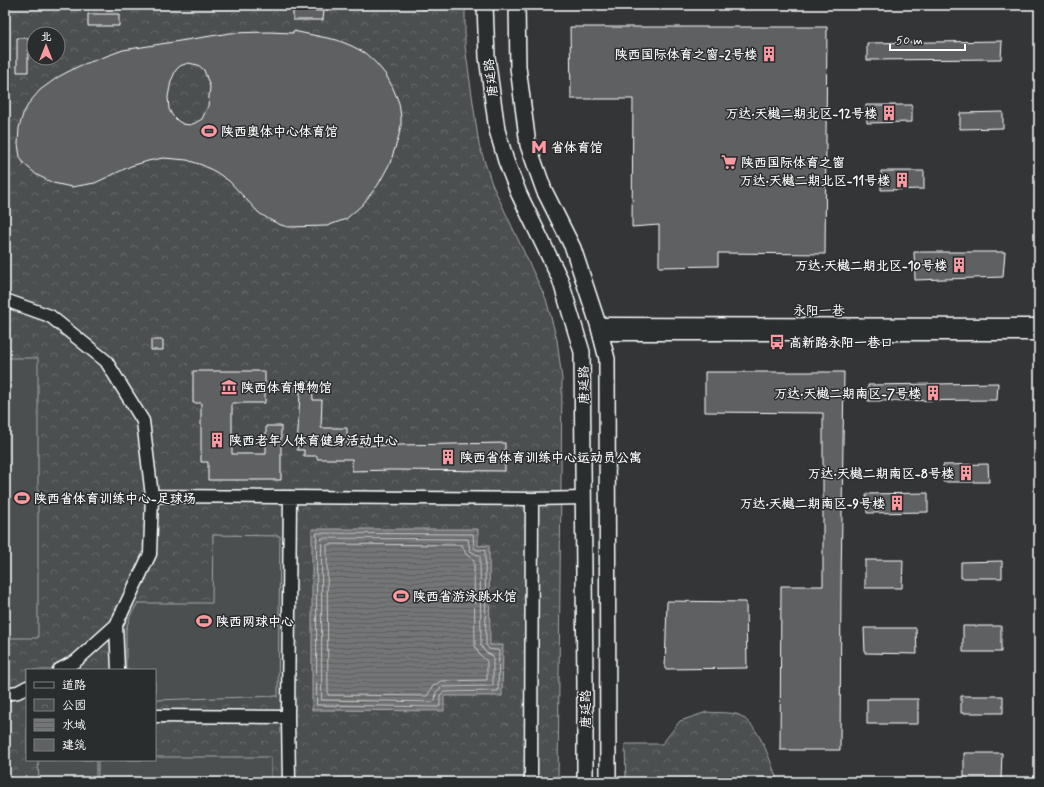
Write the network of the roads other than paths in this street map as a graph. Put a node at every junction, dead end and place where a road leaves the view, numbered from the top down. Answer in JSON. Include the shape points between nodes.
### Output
{"nodes":[{"id":1,"x":485,"y":5,"type":"edge"},
{"id":2,"x":517,"y":5,"type":"edge"},
{"id":3,"x":5,"y":300,"type":"edge"},
{"id":4,"x":1039,"y":325,"type":"edge"},
{"id":5,"x":600,"y":329,"type":"junction"},
{"id":6,"x":1039,"y":334,"type":"edge"},
{"id":7,"x":152,"y":496,"type":"junction"},
{"id":8,"x":290,"y":497,"type":"junction"},
{"id":9,"x":584,"y":498,"type":"junction"},
{"id":10,"x":532,"y":499,"type":"junction"},
{"id":11,"x":116,"y":625,"type":"junction"},
{"id":12,"x":61,"y":669,"type":"edge"},
{"id":13,"x":118,"y":669,"type":"edge"},
{"id":14,"x":26,"y":688,"type":"edge"},
{"id":15,"x":5,"y":694,"type":"edge"},
{"id":16,"x":156,"y":716,"type":"edge"},
{"id":17,"x":288,"y":717,"type":"junction"},
{"id":18,"x":289,"y":782,"type":"edge"},
{"id":19,"x":531,"y":782,"type":"edge"},
{"id":20,"x":585,"y":782,"type":"edge"},
{"id":21,"x":608,"y":782,"type":"edge"}],
"edges":[{"from":1,"to":9,"type":"main road","name":"唐延路","via":[[487,57],[497,130],[519,194],[560,279],[582,352]]},
{"from":2,"to":5,"type":"main road","name":"唐延路","via":[[518,67],[528,145],[544,190],[573,248]]},
{"from":3,"to":7,"type":"street","via":[[50,316],[106,360],[143,420]]},
{"from":4,"to":5,"type":"street","name":"永阳一巷"},
{"from":5,"to":6,"type":"street","name":"永阳一巷"},
{"from":5,"to":21,"type":"main road","name":"唐延路","via":[[607,359]]},
{"from":7,"to":8,"type":"street"},
{"from":7,"to":11,"type":"street","via":[[150,554]]},
{"from":8,"to":10,"type":"street"},
{"from":8,"to":17,"type":"street"},
{"from":9,"to":10,"type":"street"},
{"from":9,"to":20,"type":"main road","name":"唐延路"},
{"from":10,"to":19,"type":"street"},
{"from":11,"to":12,"type":"street","via":[[76,661]]},
{"from":11,"to":13,"type":"street"},
{"from":14,"to":15,"type":"street"},
{"from":16,"to":17,"type":"street"},
{"from":17,"to":18,"type":"street"}]}
